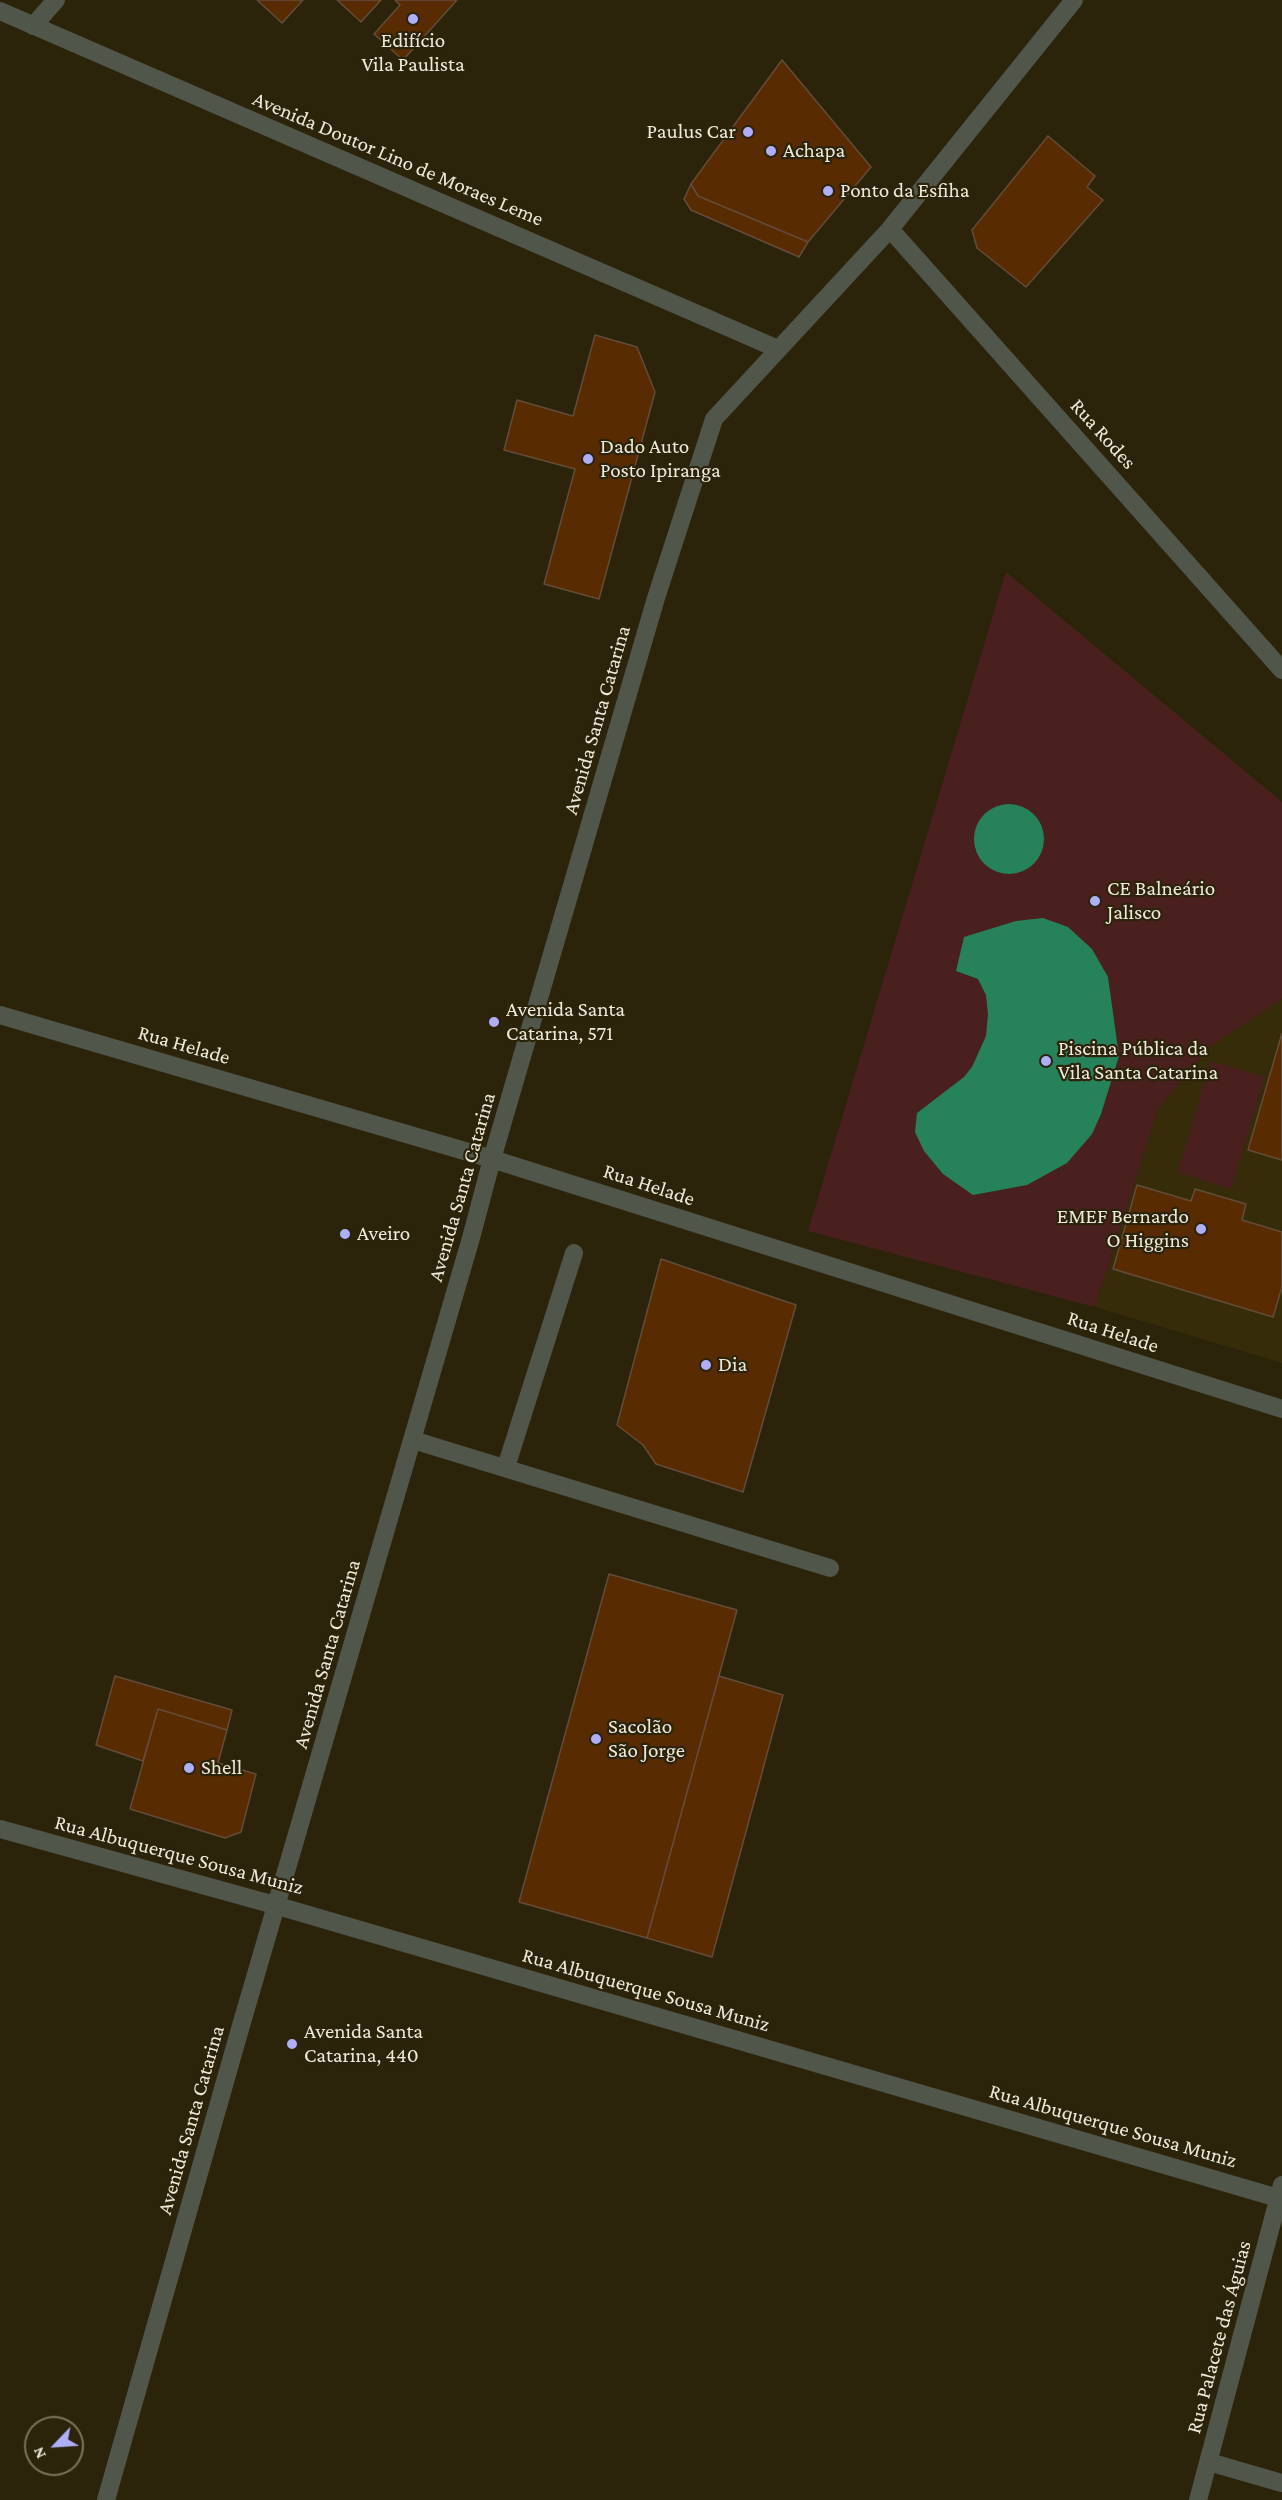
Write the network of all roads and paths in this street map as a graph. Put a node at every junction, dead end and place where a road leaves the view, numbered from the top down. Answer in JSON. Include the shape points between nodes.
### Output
{"nodes":[{"id":1,"x":56,"y":0,"type":"edge"},
{"id":2,"x":1074,"y":0,"type":"edge"},
{"id":3,"x":0,"y":11,"type":"edge"},
{"id":4,"x":33,"y":26,"type":"junction"},
{"id":5,"x":890,"y":229,"type":"junction"},
{"id":6,"x":778,"y":349,"type":"junction"},
{"id":7,"x":1282,"y":670,"type":"edge"},
{"id":8,"x":0,"y":1015,"type":"edge"},
{"id":9,"x":492,"y":1159,"type":"junction"},
{"id":10,"x":574,"y":1253,"type":"dead end"},
{"id":11,"x":1282,"y":1409,"type":"edge"},
{"id":12,"x":413,"y":1440,"type":"junction"},
{"id":13,"x":507,"y":1467,"type":"junction"},
{"id":14,"x":830,"y":1568,"type":"dead end"},
{"id":15,"x":0,"y":1829,"type":"edge"},
{"id":16,"x":278,"y":1906,"type":"junction"},
{"id":17,"x":1280,"y":2192,"type":"edge"},
{"id":18,"x":1209,"y":2462,"type":"junction"},
{"id":19,"x":1282,"y":2483,"type":"edge"},
{"id":20,"x":106,"y":2500,"type":"edge"},
{"id":21,"x":1198,"y":2500,"type":"edge"}],
"edges":[{"from":1,"to":4,"type":"street"},
{"from":2,"to":5,"type":"street","name":"Avenida Santa Catarina"},
{"from":3,"to":4,"type":"street","name":"Avenida Doutor Lino de Moraes Leme"},
{"from":4,"to":6,"type":"street","name":"Avenida Doutor Lino de Moraes Leme"},
{"from":5,"to":6,"type":"street","name":"Avenida Santa Catarina"},
{"from":5,"to":7,"type":"street","name":"Rua Rodes"},
{"from":6,"to":9,"type":"street","name":"Avenida Santa Catarina","via":[[714,419],[657,598]]},
{"from":8,"to":9,"type":"street","name":"Rua Helade"},
{"from":9,"to":11,"type":"street","name":"Rua Helade"},
{"from":9,"to":12,"type":"street","name":"Avenida Santa Catarina"},
{"from":10,"to":13,"type":"street"},
{"from":12,"to":13,"type":"street"},
{"from":12,"to":16,"type":"street","name":"Avenida Santa Catarina"},
{"from":13,"to":14,"type":"street"},
{"from":15,"to":16,"type":"street","name":"Rua Albuquerque Sousa Muniz"},
{"from":16,"to":17,"type":"street","name":"Rua Albuquerque Sousa Muniz"},
{"from":16,"to":20,"type":"street","name":"Avenida Santa Catarina"},
{"from":17,"to":18,"type":"street","name":"Rua Palacete das Águias"},
{"from":18,"to":19,"type":"street"},
{"from":18,"to":21,"type":"street","name":"Rua Palacete das Águias"}]}
